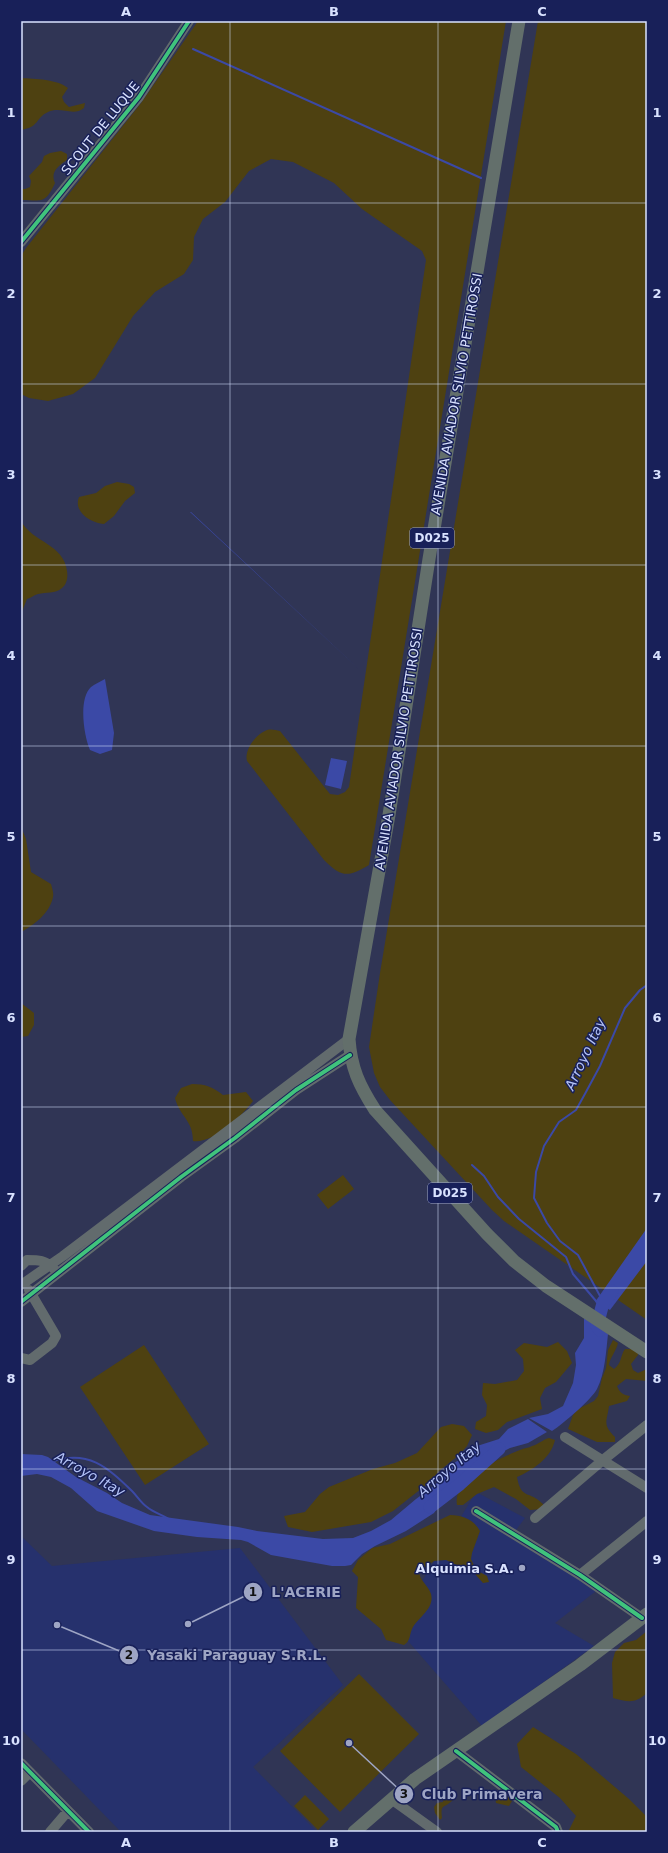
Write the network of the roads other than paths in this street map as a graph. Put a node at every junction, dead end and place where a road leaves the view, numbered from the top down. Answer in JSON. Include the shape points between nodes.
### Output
{"nodes":[{"id":1,"x":189,"y":21,"type":"edge"},
{"id":2,"x":518,"y":21,"type":"edge"},
{"id":3,"x":21,"y":242,"type":"edge"},
{"id":4,"x":349,"y":1038,"type":"junction"},
{"id":5,"x":350,"y":1055,"type":"junction"},
{"id":6,"x":151,"y":1195,"type":"junction"},
{"id":7,"x":50,"y":1265,"type":"junction"},
{"id":8,"x":21,"y":1266,"type":"edge"},
{"id":9,"x":57,"y":1274,"type":"junction"},
{"id":10,"x":22,"y":1282,"type":"edge"},
{"id":11,"x":32,"y":1294,"type":"junction"},
{"id":12,"x":21,"y":1302,"type":"edge"},
{"id":13,"x":647,"y":1352,"type":"edge"},
{"id":14,"x":21,"y":1358,"type":"edge"},
{"id":15,"x":647,"y":1425,"type":"edge"},
{"id":16,"x":565,"y":1437,"type":"dead end"},
{"id":17,"x":603,"y":1460,"type":"junction"},
{"id":18,"x":647,"y":1488,"type":"edge"},
{"id":19,"x":476,"y":1511,"type":"dead end"},
{"id":20,"x":535,"y":1518,"type":"dead end"},
{"id":21,"x":647,"y":1521,"type":"edge"},
{"id":22,"x":580,"y":1575,"type":"junction"},
{"id":23,"x":645,"y":1616,"type":"edge"},
{"id":24,"x":456,"y":1751,"type":"junction"},
{"id":25,"x":21,"y":1763,"type":"edge"},
{"id":26,"x":30,"y":1772,"type":"junction"},
{"id":27,"x":21,"y":1781,"type":"edge"},
{"id":28,"x":391,"y":1799,"type":"junction"},
{"id":29,"x":68,"y":1811,"type":"junction"},
{"id":30,"x":557,"y":1830,"type":"edge"},
{"id":31,"x":50,"y":1832,"type":"edge"},
{"id":32,"x":89,"y":1832,"type":"edge"},
{"id":33,"x":354,"y":1832,"type":"edge"},
{"id":34,"x":437,"y":1832,"type":"edge"}],
"edges":[{"from":1,"to":3,"type":"street","name":"SCOUT DE LUQUE","via":[[139,97]]},
{"from":2,"to":4,"type":"main road","name":"AVENIDA AVIADOR SILVIO PETTIROSSI","number":"D025","via":[[428,559],[389,815]]},
{"from":4,"to":5,"type":"main road","name":"AVENIDA AVIADOR SILVIO PETTIROSSI","number":"D025"},
{"from":4,"to":6,"type":"street"},
{"from":5,"to":6,"type":"street","via":[[296,1090],[235,1138]]},
{"from":5,"to":13,"type":"main road","name":"AVENIDA AVIADOR SILVIO PETTIROSSI","number":"D025","via":[[361,1088],[375,1110],[487,1234],[514,1261],[546,1286]]},
{"from":6,"to":7,"type":"street"},
{"from":6,"to":9,"type":"street"},
{"from":7,"to":8,"type":"street","via":[[27,1260]]},
{"from":7,"to":9,"type":"street"},
{"from":7,"to":10,"type":"street"},
{"from":9,"to":11,"type":"street"},
{"from":10,"to":11,"type":"street"},
{"from":11,"to":12,"type":"street"},
{"from":11,"to":14,"type":"street","via":[[56,1336],[52,1343],[30,1360]]},
{"from":15,"to":17,"type":"street"},
{"from":16,"to":17,"type":"street"},
{"from":17,"to":18,"type":"street"},
{"from":17,"to":20,"type":"street"},
{"from":19,"to":22,"type":"street"},
{"from":21,"to":22,"type":"street"},
{"from":22,"to":23,"type":"street"},
{"from":23,"to":24,"type":"main road","via":[[580,1665]]},
{"from":24,"to":28,"type":"main road"},
{"from":24,"to":30,"type":"street"},
{"from":25,"to":26,"type":"street"},
{"from":26,"to":27,"type":"street"},
{"from":26,"to":29,"type":"street"},
{"from":28,"to":33,"type":"main road"},
{"from":28,"to":34,"type":"street"},
{"from":29,"to":31,"type":"street"},
{"from":29,"to":32,"type":"street"}]}
